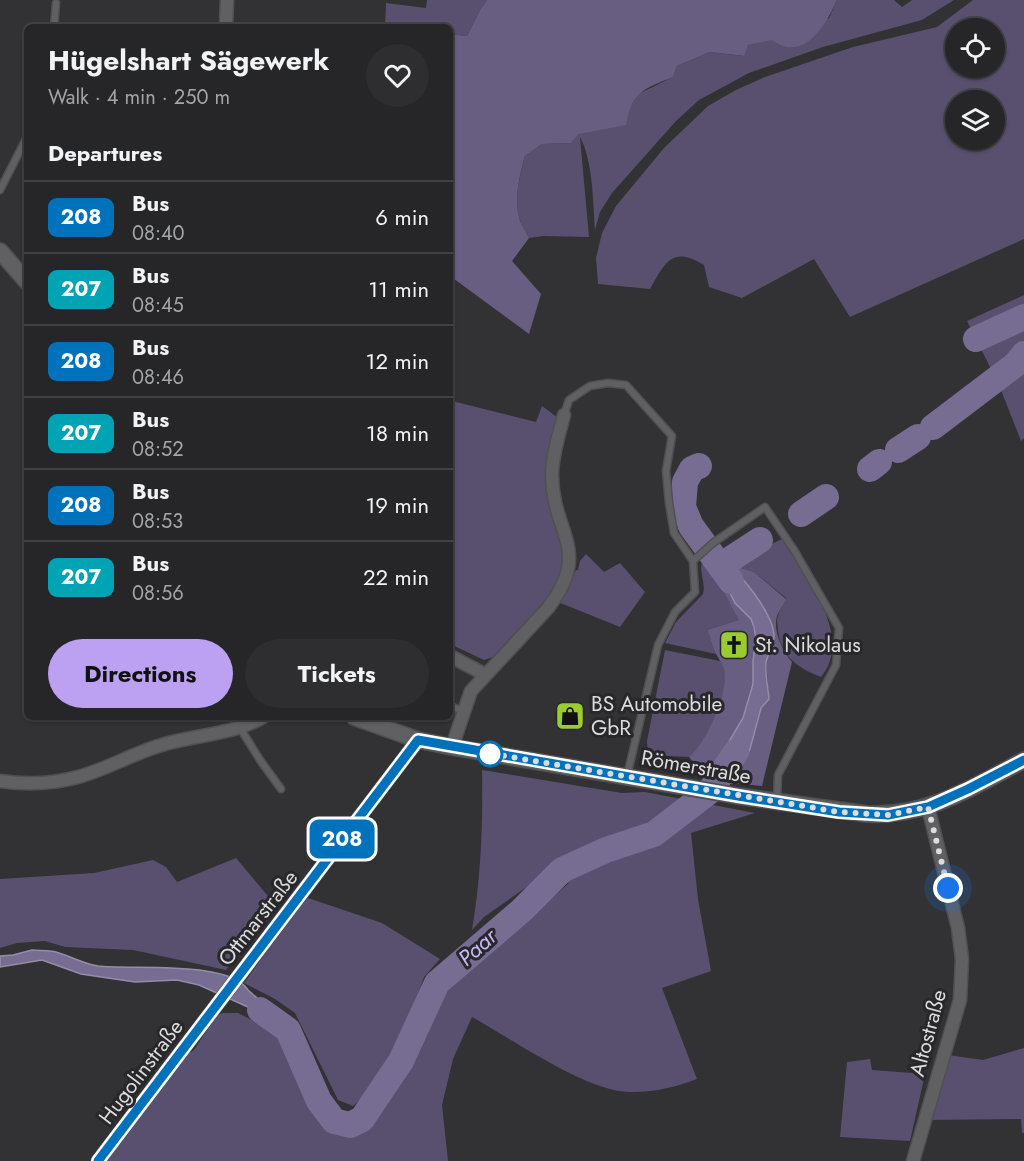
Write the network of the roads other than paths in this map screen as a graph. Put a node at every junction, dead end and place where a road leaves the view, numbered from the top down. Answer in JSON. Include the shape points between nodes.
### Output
{"nodes":[{"id":1,"x":227,"y":0,"type":"edge"},
{"id":2,"x":56,"y":3,"type":"dead end"},
{"id":3,"x":54,"y":24,"type":"edge"},
{"id":4,"x":226,"y":24,"type":"edge"},
{"id":5,"x":24,"y":143,"type":"edge"},
{"id":6,"x":0,"y":190,"type":"edge"},
{"id":7,"x":0,"y":251,"type":"edge"},
{"id":8,"x":24,"y":279,"type":"edge"},
{"id":9,"x":564,"y":416,"type":"joint"},
{"id":10,"x":693,"y":561,"type":"junction"},
{"id":11,"x":453,"y":658,"type":"edge"},
{"id":12,"x":484,"y":674,"type":"junction"},
{"id":13,"x":453,"y":707,"type":"edge"},
{"id":14,"x":462,"y":711,"type":"junction"},
{"id":15,"x":256,"y":720,"type":"edge"},
{"id":16,"x":362,"y":720,"type":"edge"},
{"id":17,"x":240,"y":728,"type":"junction"},
{"id":18,"x":418,"y":740,"type":"junction"},
{"id":19,"x":452,"y":747,"type":"junction"},
{"id":20,"x":1024,"y":760,"type":"edge"},
{"id":21,"x":627,"y":776,"type":"junction"},
{"id":22,"x":0,"y":781,"type":"edge"},
{"id":23,"x":281,"y":789,"type":"dead end"},
{"id":24,"x":777,"y":802,"type":"junction"},
{"id":25,"x":928,"y":807,"type":"junction"},
{"id":26,"x":215,"y":1006,"type":"joint"},
{"id":27,"x":98,"y":1161,"type":"edge"},
{"id":28,"x":913,"y":1161,"type":"edge"}],
"edges":[{"from":1,"to":4,"type":"street"},
{"from":2,"to":3,"type":"lane"},
{"from":5,"to":6,"type":"lane"},
{"from":7,"to":8,"type":"main road"},
{"from":9,"to":10,"type":"lane","via":[[569,399],[590,386],[626,385],[672,436],[666,471],[674,533]]},
{"from":9,"to":12,"type":"street","via":[[552,476],[555,502],[571,556],[570,568],[548,608]]},
{"from":10,"to":21,"type":"lane","via":[[695,592],[675,612],[658,645]]},
{"from":10,"to":24,"type":"lane","via":[[765,507],[839,628],[836,665],[778,775]]},
{"from":11,"to":12,"type":"street"},
{"from":12,"to":14,"type":"street"},
{"from":13,"to":14,"type":"lane"},
{"from":14,"to":19,"type":"street"},
{"from":15,"to":17,"type":"street"},
{"from":16,"to":18,"type":"main road","name":"Römerstraße"},
{"from":17,"to":22,"type":"street","via":[[161,745],[60,781]]},
{"from":17,"to":23,"type":"lane"},
{"from":18,"to":19,"type":"main road","name":"Römerstraße"},
{"from":18,"to":26,"type":"street","name":"Ottmarstraße"},
{"from":19,"to":21,"type":"main road","name":"Römerstraße"},
{"from":20,"to":25,"type":"main road","name":"Römerstraße"},
{"from":21,"to":24,"type":"main road","name":"Römerstraße"},
{"from":24,"to":25,"type":"main road","name":"Römerstraße","via":[[888,815]]},
{"from":25,"to":28,"type":"street","name":"Altostraße","via":[[962,959],[960,1000]]},
{"from":26,"to":27,"type":"street","name":"Hugolinstraße"}]}
